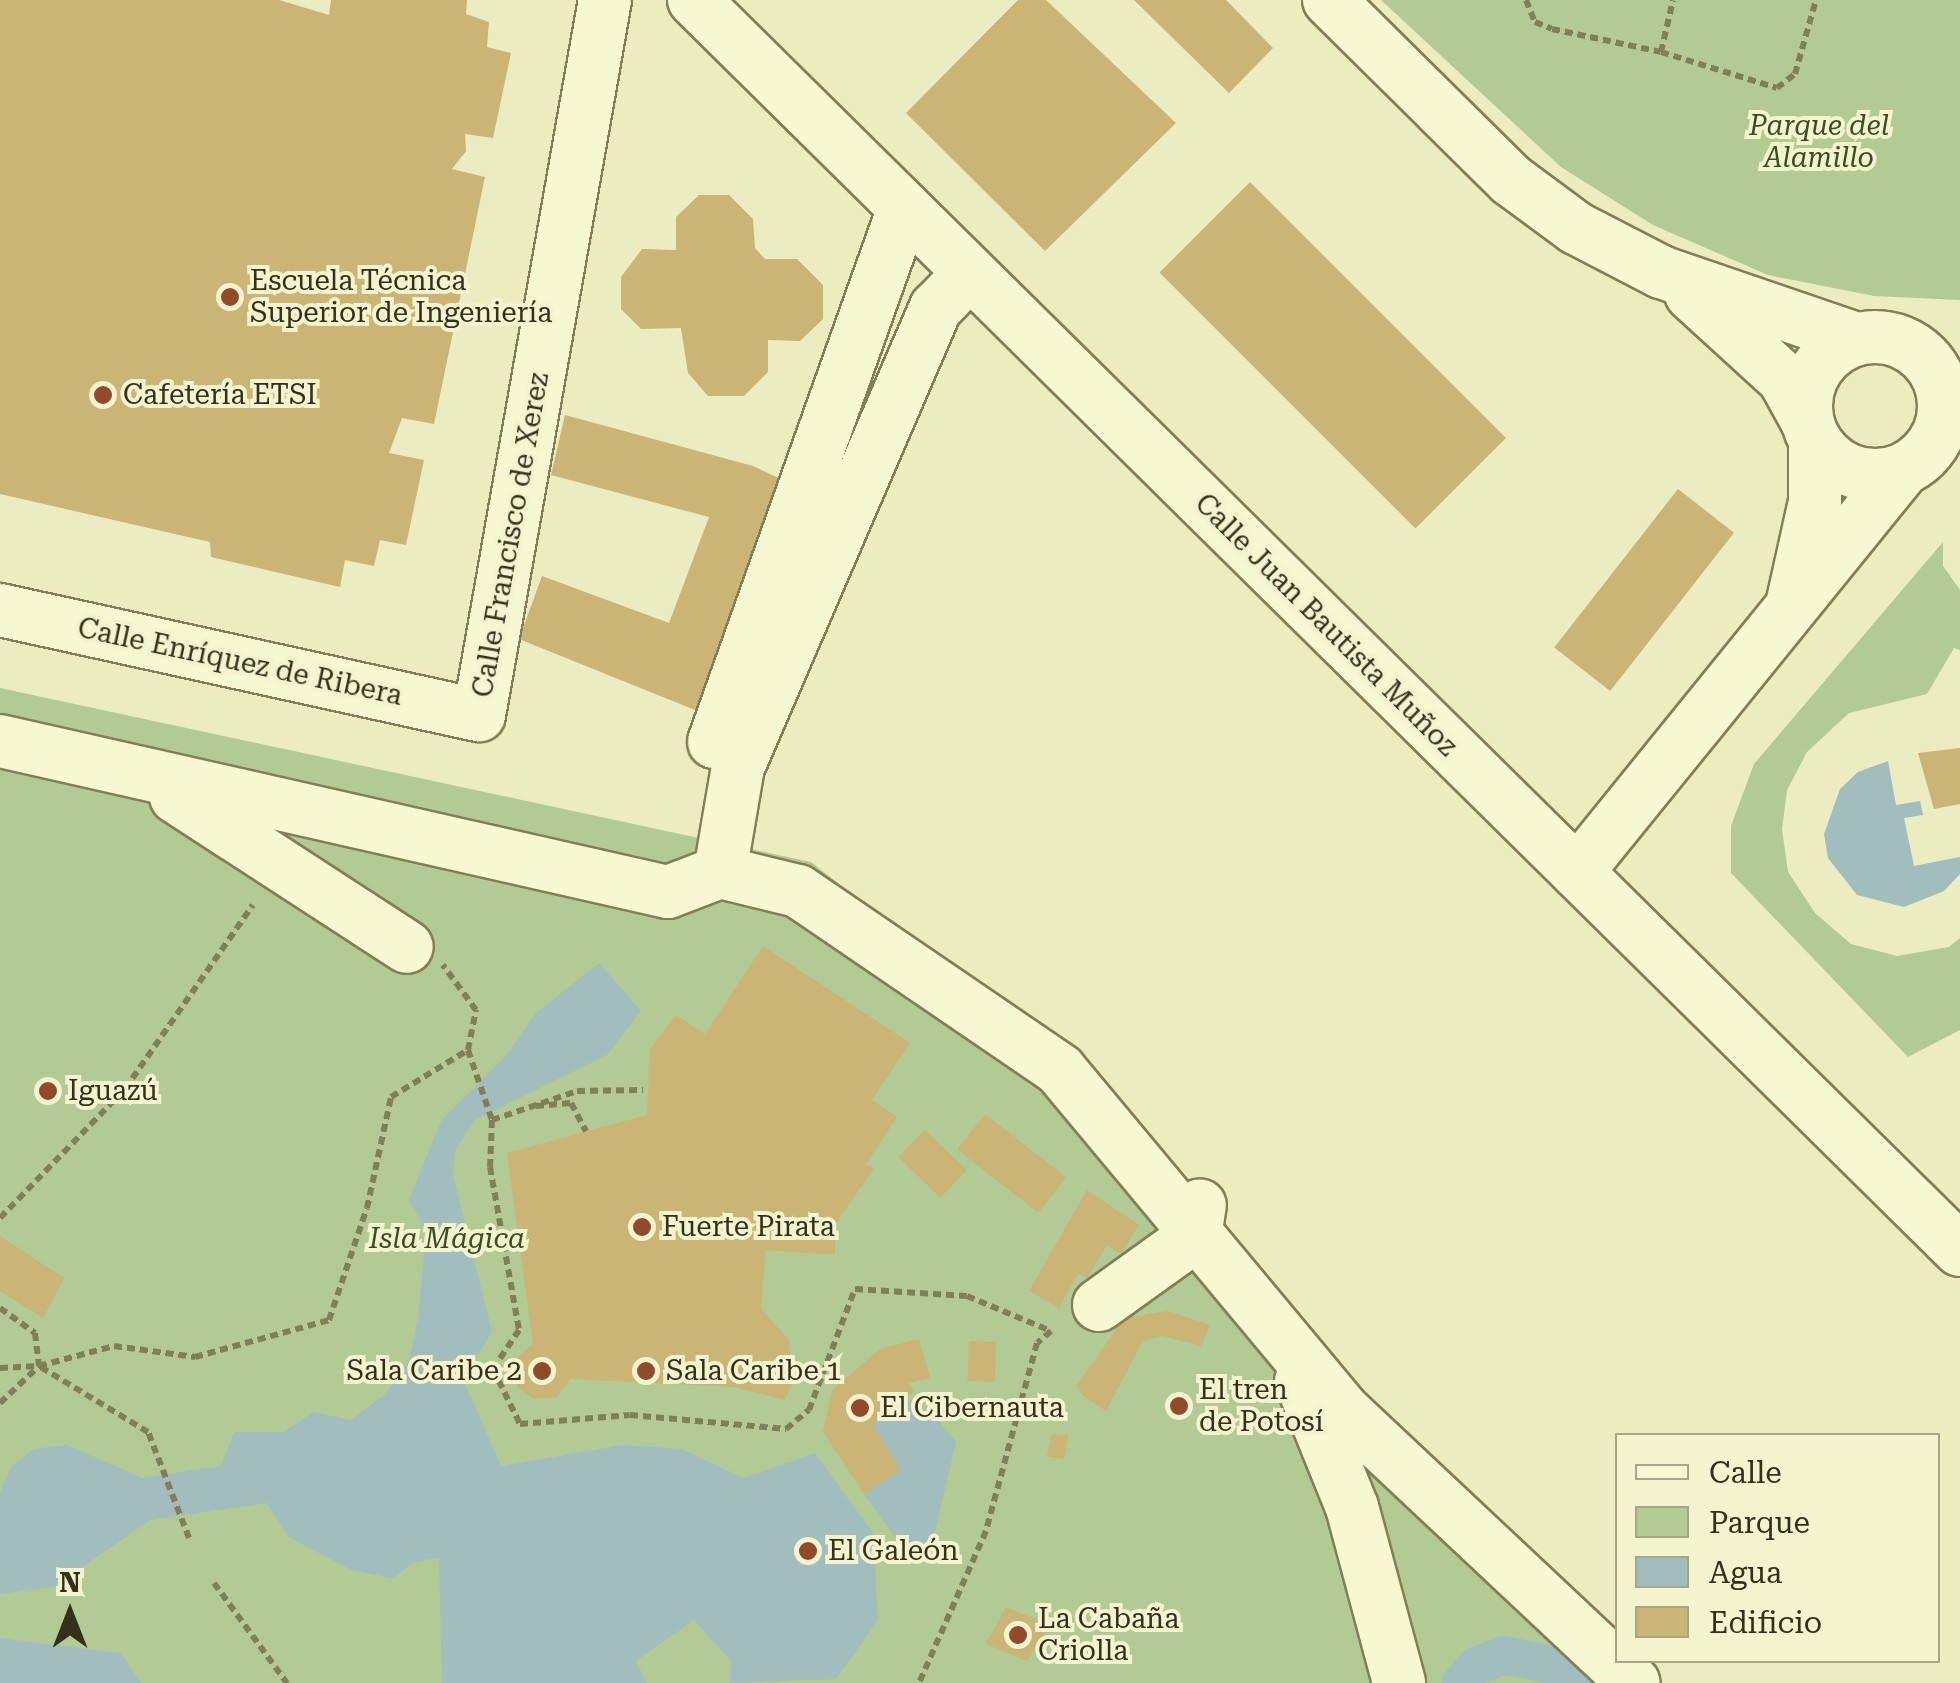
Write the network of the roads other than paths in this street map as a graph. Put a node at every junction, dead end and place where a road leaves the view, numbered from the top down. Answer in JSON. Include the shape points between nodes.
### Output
{"nodes":[{"id":1,"x":605,"y":0,"type":"edge"},
{"id":2,"x":694,"y":0,"type":"edge"},
{"id":3,"x":1328,"y":0,"type":"edge"},
{"id":4,"x":904,"y":208,"type":"junction"},
{"id":5,"x":1661,"y":272,"type":"junction"},
{"id":6,"x":969,"y":274,"type":"junction"},
{"id":7,"x":1960,"y":334,"type":"edge"},
{"id":8,"x":1879,"y":340,"type":"junction"},
{"id":9,"x":1811,"y":432,"type":"junction"},
{"id":10,"x":1930,"y":451,"type":"edge"},
{"id":11,"x":0,"y":610,"type":"edge"},
{"id":12,"x":1791,"y":612,"type":"junction"},
{"id":13,"x":479,"y":715,"type":"joint"},
{"id":14,"x":0,"y":742,"type":"edge"},
{"id":15,"x":704,"y":772,"type":"dead end"},
{"id":16,"x":150,"y":779,"type":"junction"},
{"id":17,"x":720,"y":872,"type":"junction"},
{"id":18,"x":1576,"y":872,"type":"junction"},
{"id":19,"x":407,"y":947,"type":"road end"},
{"id":20,"x":1198,"y":1220,"type":"junction"},
{"id":21,"x":1960,"y":1250,"type":"edge"},
{"id":22,"x":1099,"y":1305,"type":"dead end"},
{"id":23,"x":1285,"y":1341,"type":"junction"},
{"id":24,"x":1400,"y":1683,"type":"edge"},
{"id":25,"x":1634,"y":1683,"type":"edge"}],
"edges":[{"from":1,"to":13,"type":"street","name":"Calle Francisco de Xerez"},
{"from":2,"to":4,"type":"street","name":"Calle Juan Bautista Muñoz"},
{"from":3,"to":5,"type":"street","via":[[1511,180],[1576,228]]},
{"from":4,"to":6,"type":"street","name":"Calle Juan Bautista Muñoz"},
{"from":4,"to":15,"type":"street"},
{"from":5,"to":8,"type":"street"},
{"from":5,"to":9,"type":"street","via":[[1726,321],[1784,379]]},
{"from":6,"to":17,"type":"street","via":[[936,308],[738,767]]},
{"from":6,"to":18,"type":"street","name":"Calle Juan Bautista Muñoz"},
{"from":7,"to":8,"type":"street"},
{"from":8,"to":9,"type":"street","via":[[1837,348],[1810,380]]},
{"from":8,"to":10,"type":"street","via":[[1934,369],[1945,410]]},
{"from":9,"to":10,"type":"street","via":[[1828,458],[1862,475]]},
{"from":9,"to":12,"type":"street","via":[[1815,502]]},
{"from":10,"to":12,"type":"street"},
{"from":11,"to":13,"type":"street","name":"Calle Enríquez de Ribera"},
{"from":12,"to":18,"type":"street"},
{"from":14,"to":16,"type":"street"},
{"from":16,"to":17,"type":"street","via":[[668,892]]},
{"from":16,"to":19,"type":"street"},
{"from":17,"to":20,"type":"street","via":[[798,890],[1060,1070]]},
{"from":18,"to":21,"type":"street","name":"Calle Juan Bautista Muñoz"},
{"from":20,"to":22,"type":"street"},
{"from":20,"to":23,"type":"street"},
{"from":23,"to":24,"type":"street","via":[[1352,1507]]},
{"from":23,"to":25,"type":"street","via":[[1342,1408]]}]}
